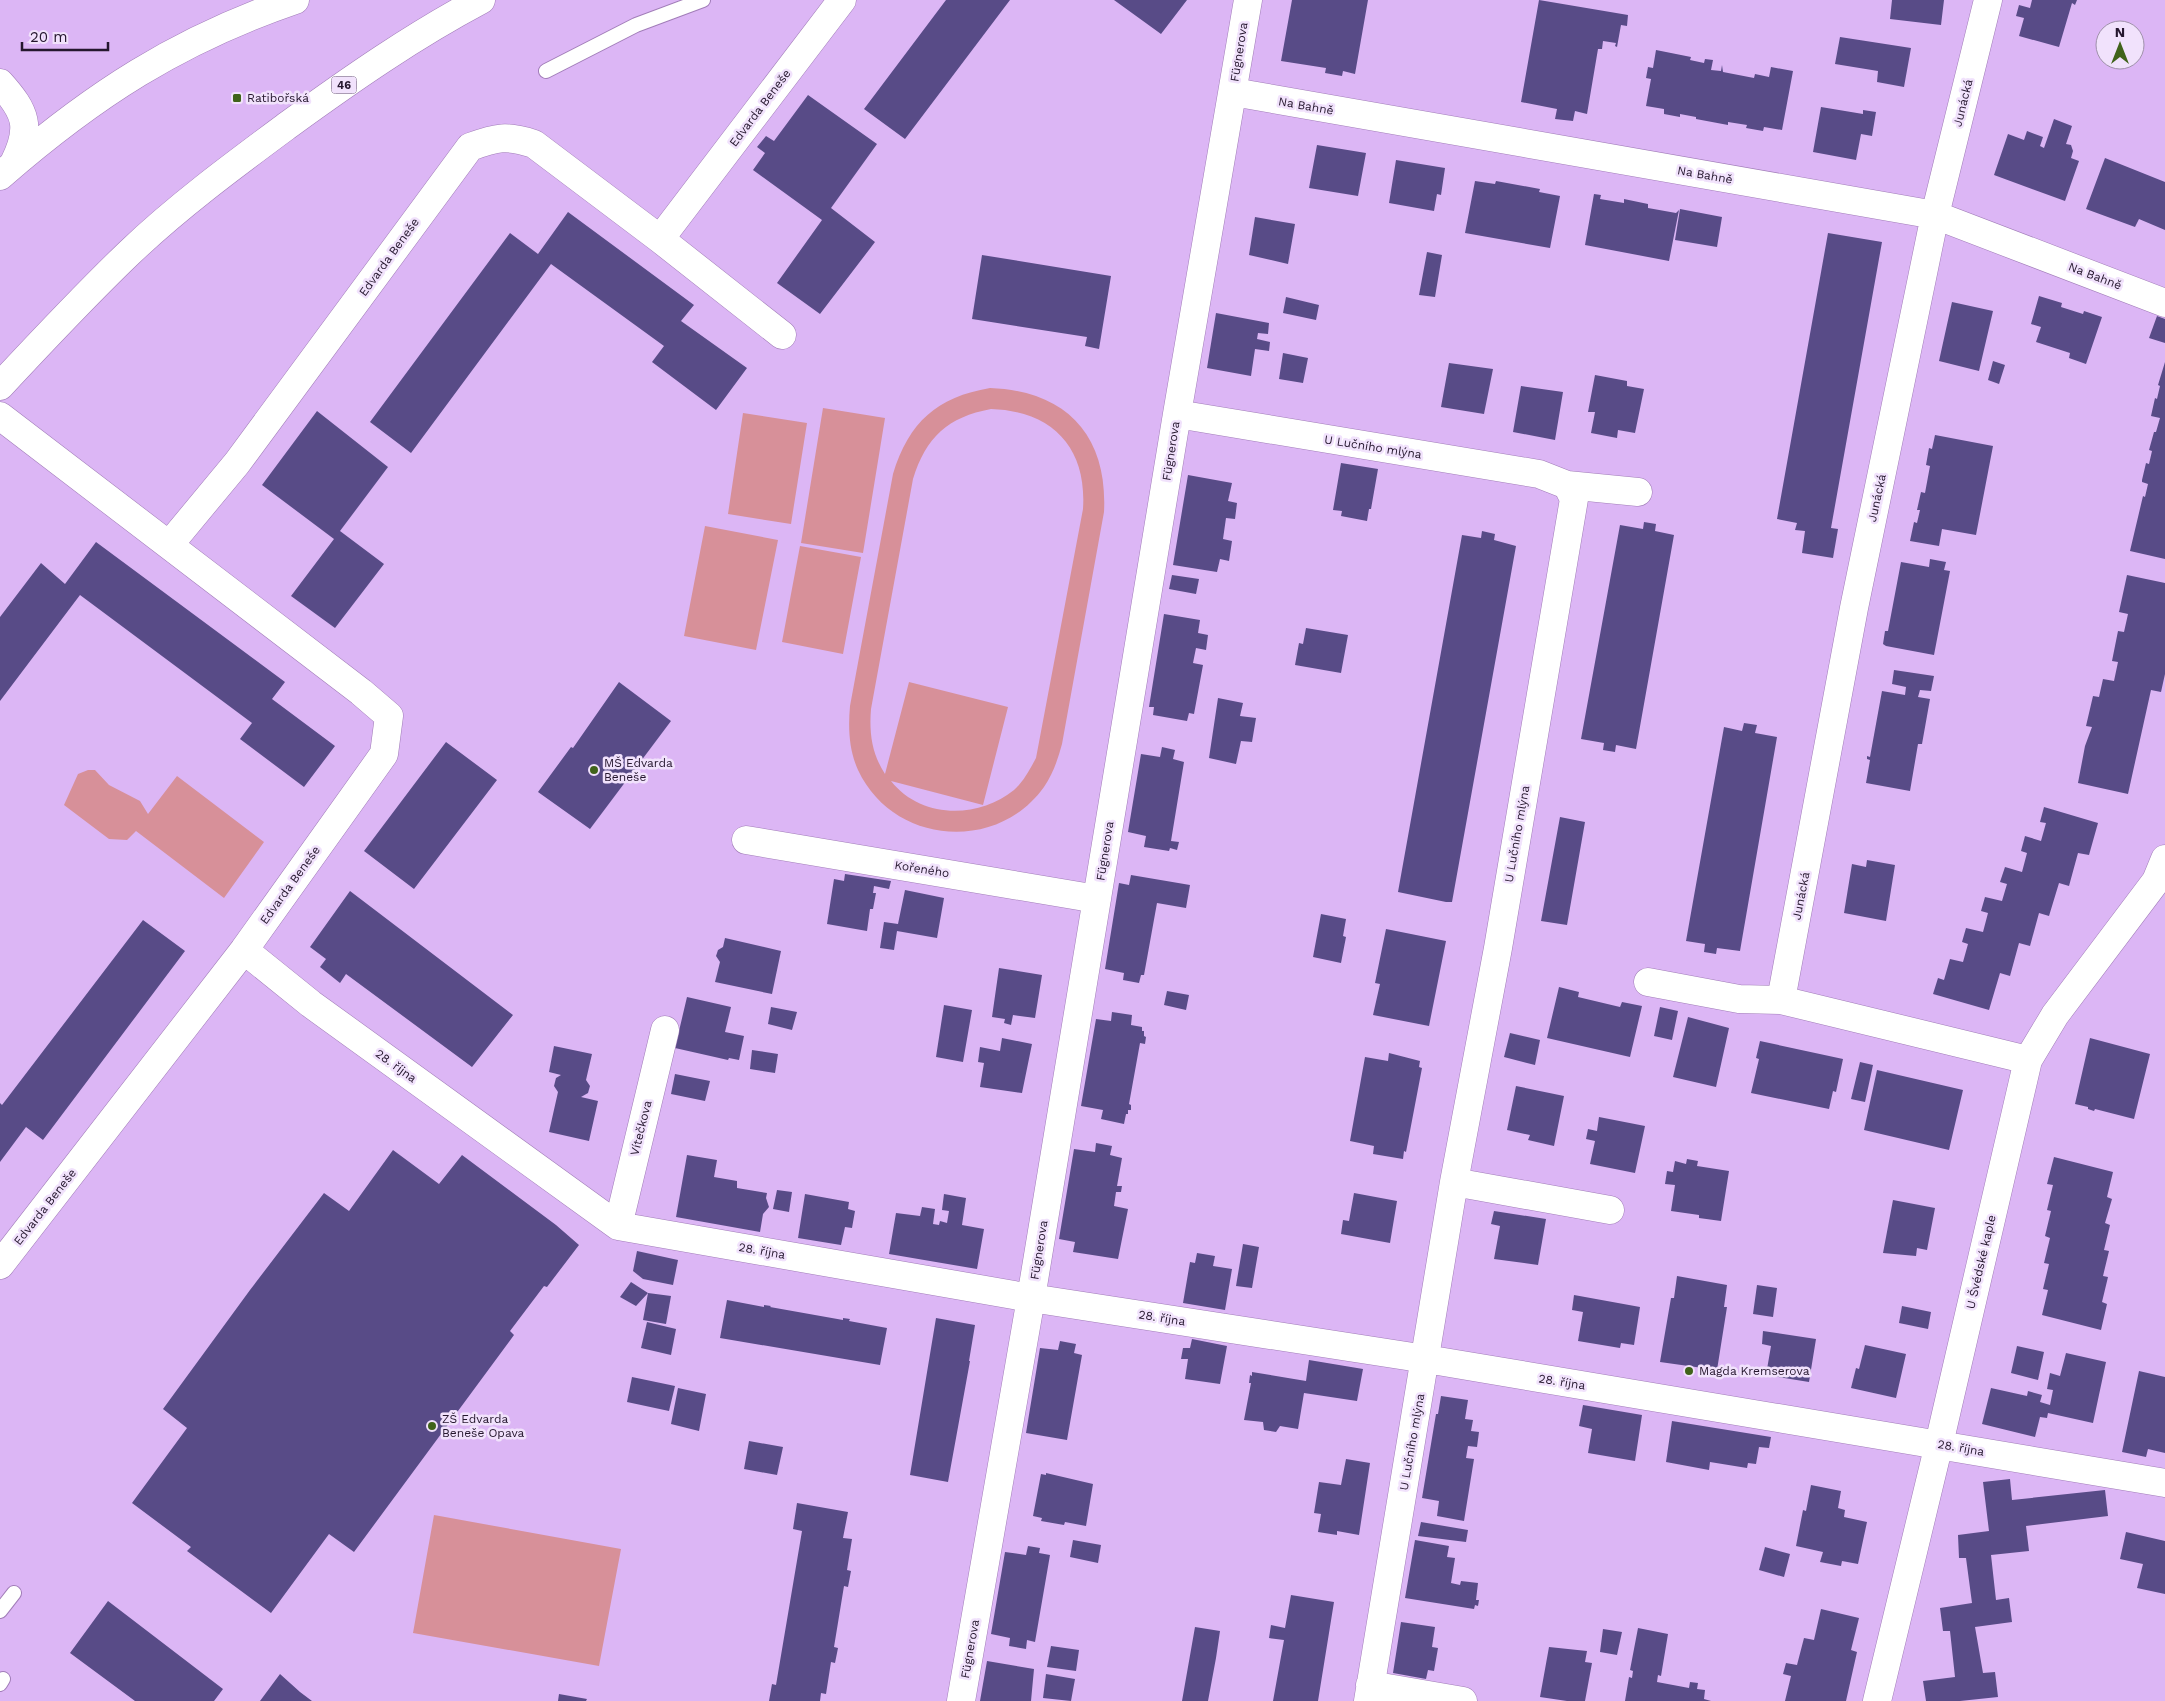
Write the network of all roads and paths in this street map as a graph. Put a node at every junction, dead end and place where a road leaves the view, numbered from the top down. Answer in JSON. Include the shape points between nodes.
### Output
{"nodes":[{"id":1,"x":295,"y":0,"type":"edge"},
{"id":2,"x":481,"y":0,"type":"edge"},
{"id":3,"x":703,"y":0,"type":"edge"},
{"id":4,"x":1248,"y":0,"type":"edge"},
{"id":5,"x":1988,"y":0,"type":"edge"},
{"id":6,"x":834,"y":3,"type":"edge"},
{"id":7,"x":546,"y":71,"type":"dead end"},
{"id":8,"x":0,"y":83,"type":"edge"},
{"id":9,"x":1233,"y":92,"type":"junction"},
{"id":10,"x":7,"y":170,"type":"edge"},
{"id":11,"x":1935,"y":215,"type":"junction"},
{"id":12,"x":660,"y":239,"type":"junction"},
{"id":13,"x":2165,"y":303,"type":"edge"},
{"id":14,"x":782,"y":335,"type":"dead end"},
{"id":15,"x":0,"y":386,"type":"edge"},
{"id":16,"x":1177,"y":414,"type":"junction"},
{"id":17,"x":0,"y":416,"type":"edge"},
{"id":18,"x":1568,"y":485,"type":"junction"},
{"id":19,"x":1638,"y":492,"type":"dead end"},
{"id":20,"x":169,"y":545,"type":"junction"},
{"id":21,"x":746,"y":840,"type":"dead end"},
{"id":22,"x":2165,"y":859,"type":"edge"},
{"id":23,"x":1097,"y":899,"type":"junction"},
{"id":24,"x":244,"y":950,"type":"junction"},
{"id":25,"x":1648,"y":982,"type":"dead end"},
{"id":26,"x":1782,"y":1000,"type":"junction"},
{"id":27,"x":665,"y":1030,"type":"dead end"},
{"id":28,"x":2028,"y":1060,"type":"junction"},
{"id":29,"x":1454,"y":1182,"type":"junction"},
{"id":30,"x":1610,"y":1210,"type":"dead end"},
{"id":31,"x":618,"y":1226,"type":"junction"},
{"id":32,"x":0,"y":1265,"type":"edge"},
{"id":33,"x":1031,"y":1298,"type":"junction"},
{"id":34,"x":1426,"y":1359,"type":"junction"},
{"id":35,"x":1939,"y":1444,"type":"junction"},
{"id":36,"x":2165,"y":1483,"type":"edge"},
{"id":37,"x":14,"y":1593,"type":"dead end"},
{"id":38,"x":0,"y":1611,"type":"edge"},
{"id":39,"x":1369,"y":1693,"type":"edge"},
{"id":40,"x":961,"y":1701,"type":"edge"},
{"id":41,"x":1463,"y":1701,"type":"edge"},
{"id":42,"x":1876,"y":1701,"type":"edge"}],
"edges":[{"from":1,"to":10,"type":"street","via":[[194,40],[148,65],[78,112]]},
{"from":2,"to":15,"type":"street","number":"46","via":[[433,26],[374,65],[214,181],[130,252]]},
{"from":3,"to":7,"type":"lane","via":[[636,24]]},
{"from":4,"to":9,"type":"street","name":"Fügnerova"},
{"from":5,"to":11,"type":"street","name":"Junácká"},
{"from":6,"to":12,"type":"street","name":"Edvarda Beneše"},
{"from":8,"to":10,"type":"street","via":[[16,100],[24,117],[22,147]]},
{"from":9,"to":11,"type":"street","name":"Na Bahně"},
{"from":9,"to":16,"type":"street","name":"Fügnerova"},
{"from":11,"to":13,"type":"street","name":"Na Bahně"},
{"from":11,"to":26,"type":"street","name":"Junácká","via":[[1854,608]]},
{"from":12,"to":14,"type":"street","name":"Edvarda Beneše"},
{"from":12,"to":20,"type":"street","name":"Edvarda Beneše","via":[[534,144],[516,138],[494,139],[470,147],[237,462]]},
{"from":16,"to":18,"type":"street","name":"U Lučního mlýna","via":[[1539,474]]},
{"from":16,"to":23,"type":"street","name":"Fügnerova"},
{"from":17,"to":20,"type":"street","name":"Edvarda Beneše"},
{"from":18,"to":19,"type":"street","name":"U Lučního mlýna"},
{"from":18,"to":29,"type":"street","name":"U Lučního mlýna","via":[[1574,499],[1498,948]]},
{"from":20,"to":24,"type":"street","name":"Edvarda Beneše","via":[[388,716],[384,754]]},
{"from":21,"to":23,"type":"street","name":"Kořeného"},
{"from":22,"to":28,"type":"street","name":"U Švédské kaple","via":[[2156,881],[2054,1014]]},
{"from":23,"to":33,"type":"street","name":"Fügnerova"},
{"from":24,"to":31,"type":"street","name":"28. října","via":[[319,1010]]},
{"from":24,"to":32,"type":"street","name":"Edvarda Beneše"},
{"from":25,"to":26,"type":"street","via":[[1739,999]]},
{"from":26,"to":28,"type":"street"},
{"from":27,"to":31,"type":"street","name":"Vítečkova"},
{"from":28,"to":35,"type":"street","name":"U Švédské kaple"},
{"from":29,"to":30,"type":"street"},
{"from":29,"to":34,"type":"street","name":"U Lučního mlýna"},
{"from":31,"to":33,"type":"street","name":"28. října"},
{"from":33,"to":34,"type":"street","name":"28. října"},
{"from":33,"to":40,"type":"street","name":"Fügnerova"},
{"from":34,"to":35,"type":"street","name":"28. října"},
{"from":34,"to":39,"type":"street","name":"U Lučního mlýna"},
{"from":35,"to":36,"type":"street","name":"28. října"},
{"from":35,"to":42,"type":"street","name":"U Švédské kaple"},
{"from":37,"to":38,"type":"lane"},
{"from":39,"to":41,"type":"street"}]}
